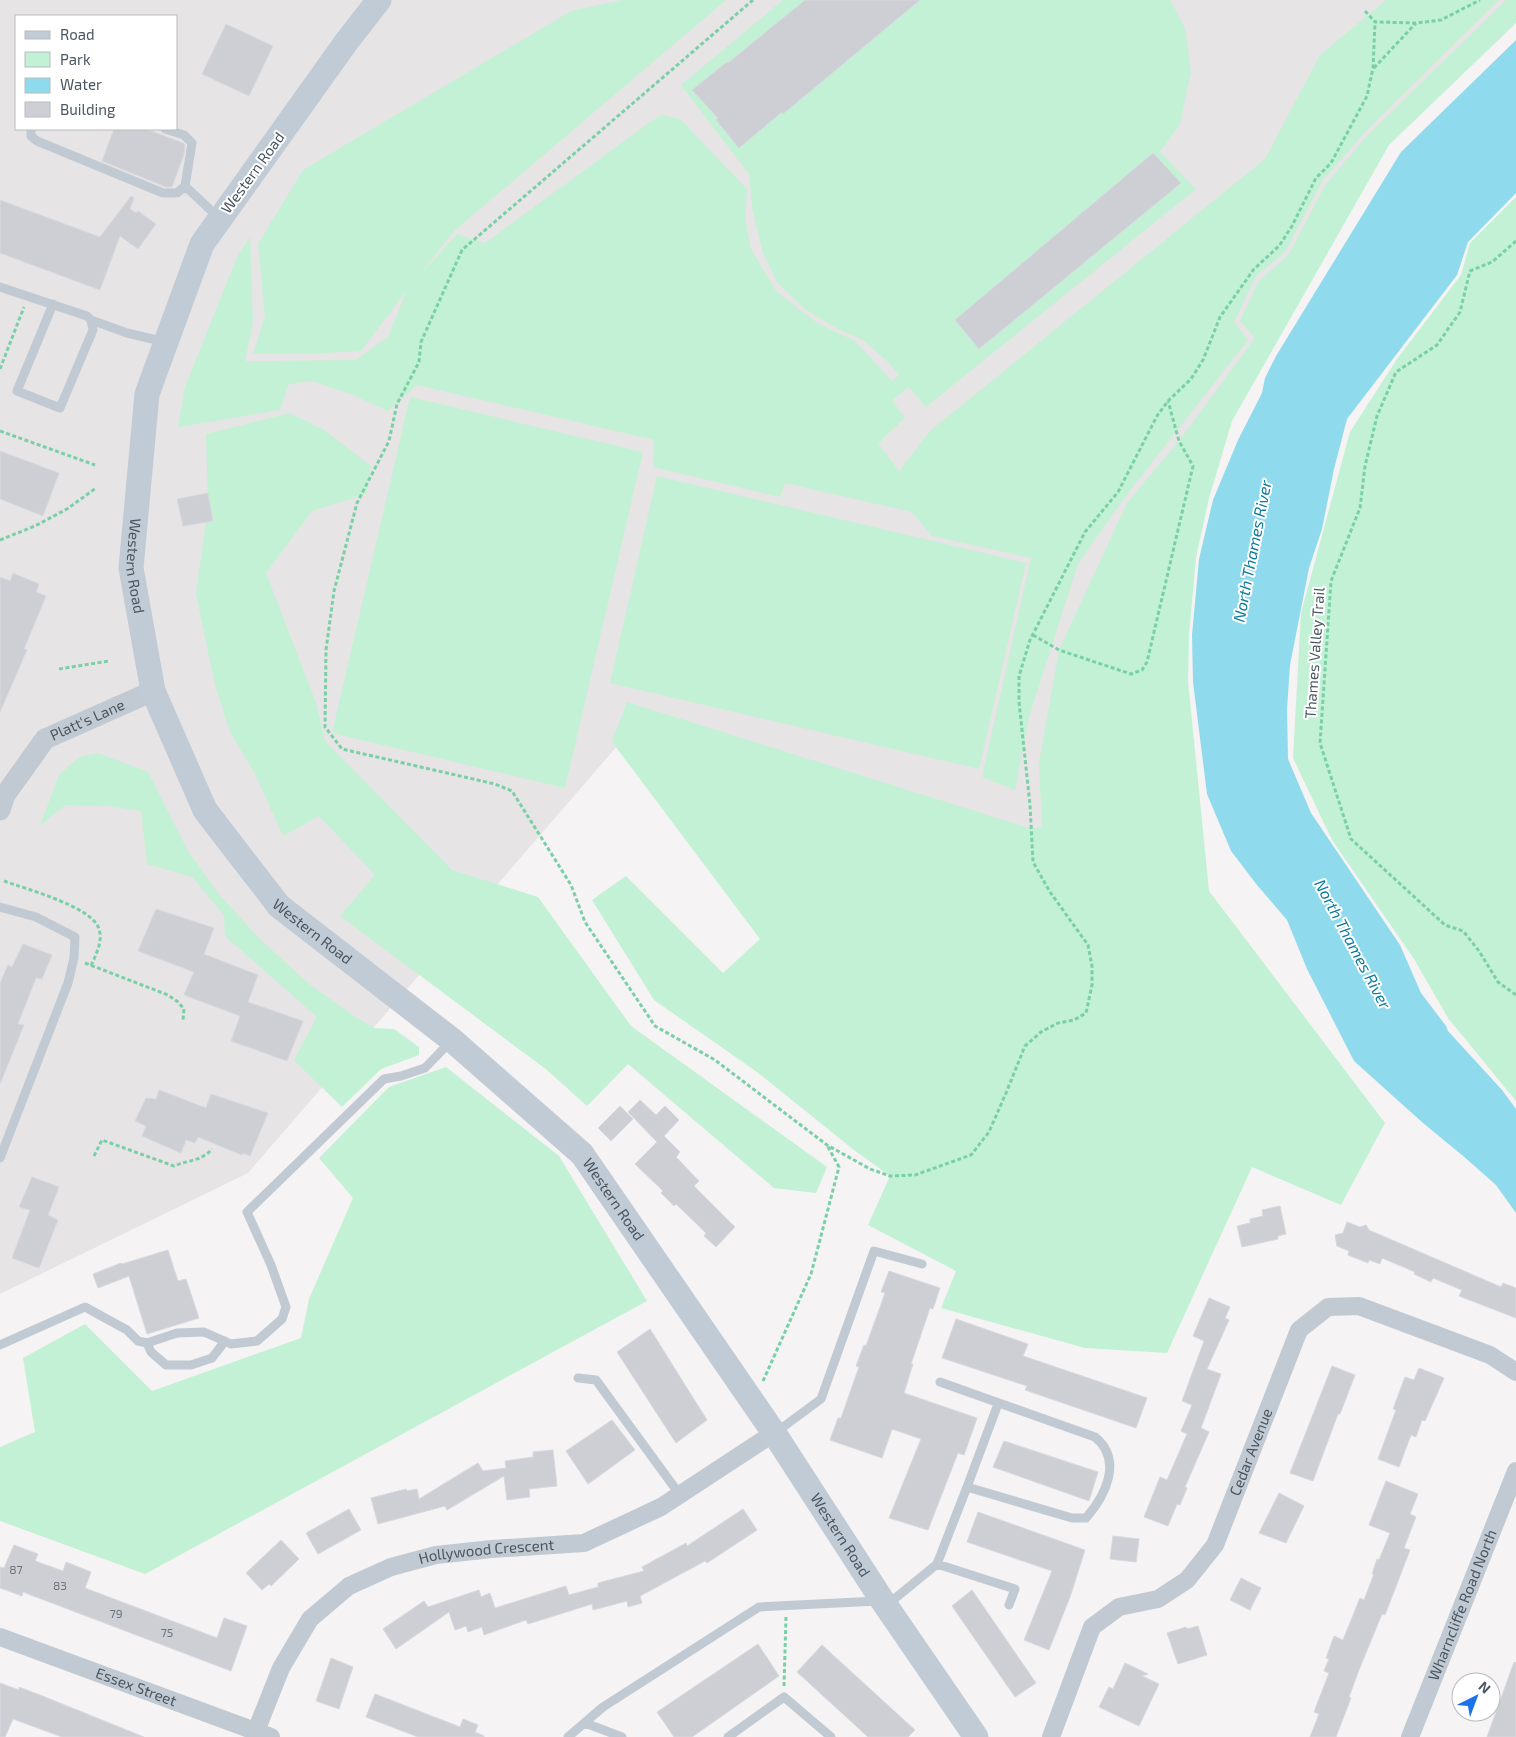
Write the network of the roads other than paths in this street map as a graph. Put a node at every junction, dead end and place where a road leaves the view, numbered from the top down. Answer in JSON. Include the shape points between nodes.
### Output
{"nodes":[{"id":1,"x":379,"y":0,"type":"edge"},
{"id":2,"x":31,"y":130,"type":"edge"},
{"id":3,"x":169,"y":130,"type":"edge"},
{"id":4,"x":185,"y":186,"type":"junction"},
{"id":5,"x":220,"y":219,"type":"junction"},
{"id":6,"x":0,"y":287,"type":"edge"},
{"id":7,"x":53,"y":304,"type":"junction"},
{"id":8,"x":91,"y":320,"type":"junction"},
{"id":9,"x":166,"y":342,"type":"junction"},
{"id":10,"x":152,"y":691,"type":"junction"},
{"id":11,"x":0,"y":810,"type":"edge"},
{"id":12,"x":0,"y":907,"type":"edge"},
{"id":13,"x":452,"y":1040,"type":"junction"},
{"id":14,"x":0,"y":1158,"type":"edge"},
{"id":15,"x":922,"y":1264,"type":"dead end"},
{"id":16,"x":225,"y":1341,"type":"junction"},
{"id":17,"x":147,"y":1343,"type":"junction"},
{"id":18,"x":0,"y":1345,"type":"edge"},
{"id":19,"x":1516,"y":1372,"type":"edge"},
{"id":20,"x":578,"y":1378,"type":"dead end"},
{"id":21,"x":940,"y":1382,"type":"dead end"},
{"id":22,"x":998,"y":1404,"type":"junction"},
{"id":23,"x":774,"y":1433,"type":"junction"},
{"id":24,"x":1516,"y":1471,"type":"edge"},
{"id":25,"x":967,"y":1487,"type":"junction"},
{"id":26,"x":680,"y":1495,"type":"junction"},
{"id":27,"x":937,"y":1564,"type":"junction"},
{"id":28,"x":884,"y":1603,"type":"junction"},
{"id":29,"x":1009,"y":1604,"type":"dead end"},
{"id":30,"x":0,"y":1637,"type":"edge"},
{"id":31,"x":584,"y":1723,"type":"junction"},
{"id":32,"x":264,"y":1734,"type":"edge"},
{"id":33,"x":568,"y":1737,"type":"edge"},
{"id":34,"x":622,"y":1737,"type":"edge"},
{"id":35,"x":728,"y":1737,"type":"edge"},
{"id":36,"x":831,"y":1737,"type":"edge"},
{"id":37,"x":976,"y":1737,"type":"edge"},
{"id":38,"x":1051,"y":1737,"type":"edge"},
{"id":39,"x":1410,"y":1737,"type":"edge"}],
"edges":[{"from":1,"to":5,"type":"main road","name":"Western Road"},
{"from":2,"to":4,"type":"lane","via":[[31,136],[37,141],[163,193],[177,193]]},
{"from":3,"to":4,"type":"lane","via":[[184,136],[192,144]]},
{"from":4,"to":5,"type":"lane"},
{"from":5,"to":9,"type":"main road","name":"Western Road","via":[[202,244]]},
{"from":6,"to":7,"type":"lane"},
{"from":7,"to":8,"type":"lane"},
{"from":7,"to":8,"type":"lane","via":[[17,391],[60,408],[93,330]]},
{"from":8,"to":9,"type":"lane"},
{"from":9,"to":10,"type":"main road","name":"Western Road","via":[[146,394],[131,568]]},
{"from":10,"to":11,"type":"street","name":"Platt's Lane","via":[[45,739],[5,796]]},
{"from":10,"to":13,"type":"main road","name":"Western Road","via":[[205,810],[279,906]]},
{"from":12,"to":14,"type":"lane","via":[[36,917],[76,937],[68,983]]},
{"from":13,"to":16,"type":"lane","via":[[425,1068],[384,1079],[247,1212],[286,1306],[282,1319],[257,1341],[231,1344]]},
{"from":13,"to":23,"type":"main road","name":"Western Road","via":[[582,1154]]},
{"from":15,"to":23,"type":"lane","via":[[874,1251],[821,1399]]},
{"from":16,"to":17,"type":"lane","via":[[204,1332],[186,1332]]},
{"from":16,"to":17,"type":"lane","via":[[212,1358],[191,1365],[166,1365],[151,1352]]},
{"from":17,"to":18,"type":"lane","via":[[138,1341],[128,1330],[85,1308]]},
{"from":19,"to":38,"type":"street","name":"Cedar Avenue","via":[[1490,1355],[1359,1306],[1328,1307],[1299,1330],[1216,1545],[1187,1580],[1158,1599],[1119,1607],[1092,1627]]},
{"from":20,"to":26,"type":"lane","via":[[596,1380]]},
{"from":21,"to":22,"type":"lane"},
{"from":22,"to":25,"type":"lane"},
{"from":22,"to":25,"type":"lane","via":[[1095,1437],[1104,1444],[1110,1458],[1110,1473],[1096,1506],[1086,1518],[1072,1518]]},
{"from":23,"to":26,"type":"street","name":"Hollywood Crescent"},
{"from":23,"to":28,"type":"main road","name":"Western Road"},
{"from":24,"to":39,"type":"street","name":"Wharncliffe Road North"},
{"from":25,"to":27,"type":"lane"},
{"from":26,"to":32,"type":"street","name":"Hollywood Crescent","via":[[584,1543],[436,1555],[391,1567],[349,1586],[310,1619],[281,1668]]},
{"from":27,"to":28,"type":"lane"},
{"from":27,"to":29,"type":"lane","via":[[1015,1589]]},
{"from":28,"to":31,"type":"lane","via":[[758,1607],[603,1707]]},
{"from":28,"to":37,"type":"main road","name":"Western Road"},
{"from":30,"to":32,"type":"street","name":"Essex Street"},
{"from":31,"to":33,"type":"lane"},
{"from":31,"to":34,"type":"lane"},
{"from":35,"to":36,"type":"lane","via":[[784,1697]]}]}
